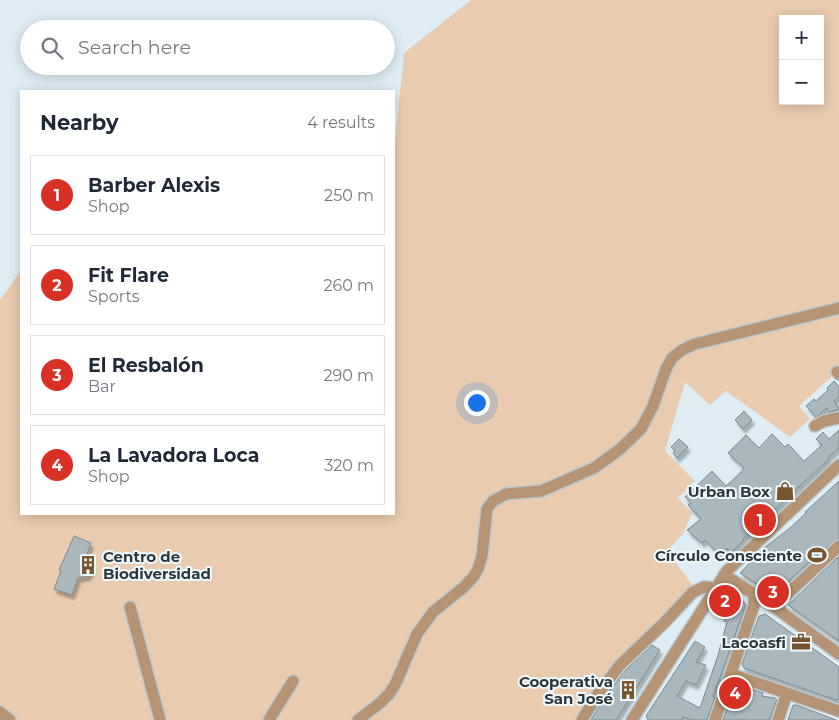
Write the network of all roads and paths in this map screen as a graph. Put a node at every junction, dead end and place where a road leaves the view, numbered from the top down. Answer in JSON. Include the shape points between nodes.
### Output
{"nodes":[{"id":1,"x":839,"y":308,"type":"edge"},
{"id":2,"x":839,"y":418,"type":"edge"},
{"id":3,"x":815,"y":426,"type":"dead end"},
{"id":4,"x":839,"y":465,"type":"edge"},
{"id":5,"x":839,"y":546,"type":"edge"},
{"id":6,"x":724,"y":575,"type":"junction"},
{"id":7,"x":716,"y":588,"type":"junction"},
{"id":8,"x":754,"y":595,"type":"junction"},
{"id":9,"x":130,"y":607,"type":"dead end"},
{"id":10,"x":780,"y":611,"type":"junction"},
{"id":11,"x":839,"y":654,"type":"edge"},
{"id":12,"x":731,"y":674,"type":"junction"},
{"id":13,"x":293,"y":682,"type":"dead end"},
{"id":14,"x":787,"y":693,"type":"junction"},
{"id":15,"x":839,"y":711,"type":"edge"},
{"id":16,"x":0,"y":712,"type":"edge"},
{"id":17,"x":10,"y":720,"type":"edge"},
{"id":18,"x":160,"y":720,"type":"edge"},
{"id":19,"x":269,"y":720,"type":"edge"},
{"id":20,"x":358,"y":720,"type":"edge"},
{"id":21,"x":582,"y":720,"type":"edge"},
{"id":22,"x":632,"y":720,"type":"edge"},
{"id":23,"x":715,"y":720,"type":"edge"},
{"id":24,"x":778,"y":720,"type":"edge"}],
"edges":[{"from":1,"to":20,"type":"street","via":[[682,350],[666,369],[641,429],[619,450],[594,468],[540,491],[506,494],[494,501],[487,509],[482,556],[474,576],[433,612],[417,634],[389,694]]},
{"from":2,"to":3,"type":"street"},
{"from":4,"to":6,"type":"street","via":[[824,472]]},
{"from":5,"to":10,"type":"street","via":[[780,601]]},
{"from":6,"to":7,"type":"street"},
{"from":6,"to":8,"type":"street"},
{"from":7,"to":21,"type":"street","via":[[704,587],[693,592],[620,665]]},
{"from":7,"to":22,"type":"street"},
{"from":8,"to":10,"type":"street"},
{"from":8,"to":12,"type":"street","via":[[754,605]]},
{"from":9,"to":18,"type":"street"},
{"from":10,"to":11,"type":"street"},
{"from":12,"to":14,"type":"street"},
{"from":12,"to":23,"type":"street"},
{"from":13,"to":19,"type":"street"},
{"from":14,"to":15,"type":"street"},
{"from":14,"to":24,"type":"street"},
{"from":16,"to":17,"type":"street"}]}
